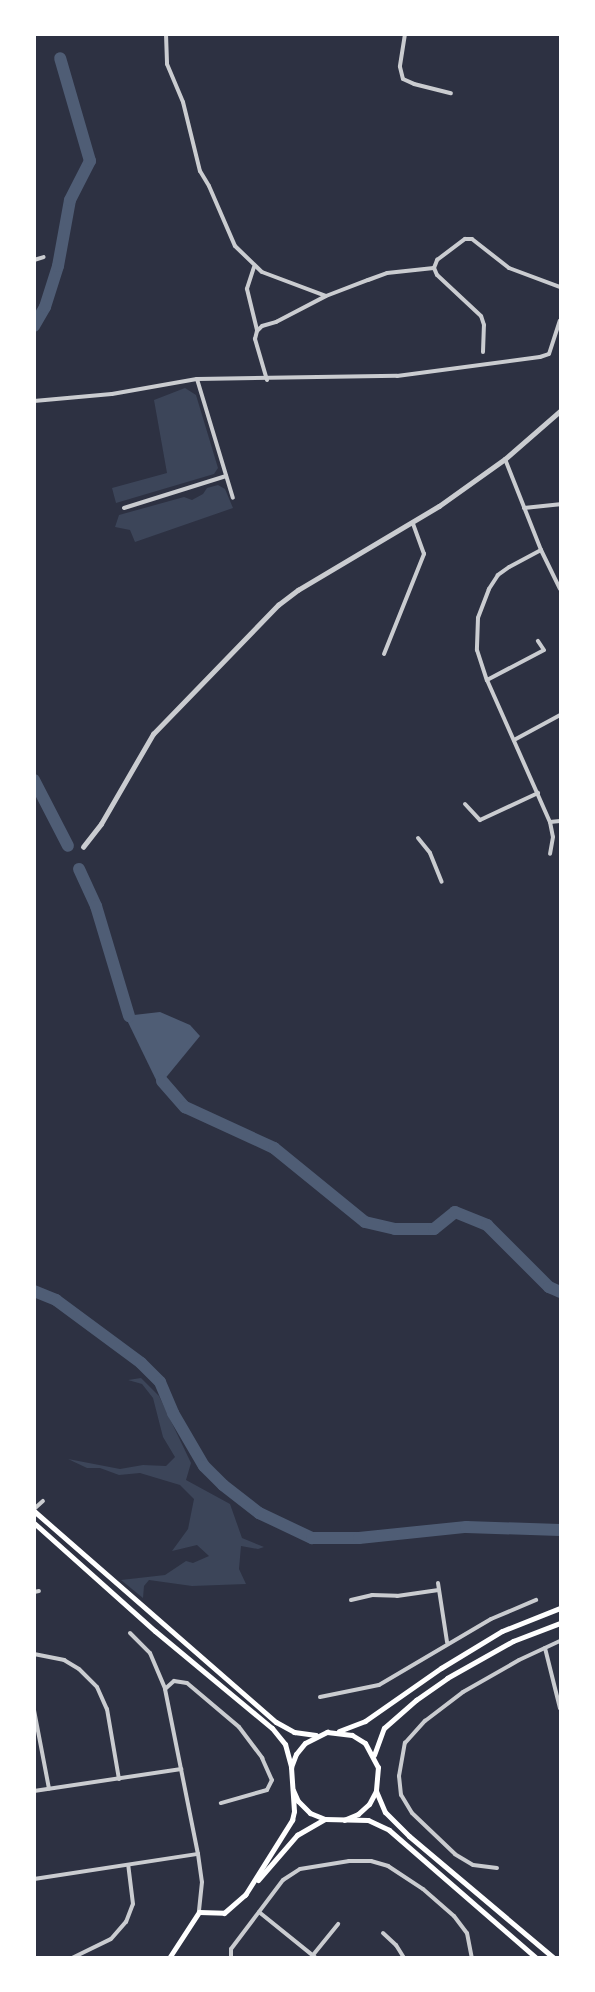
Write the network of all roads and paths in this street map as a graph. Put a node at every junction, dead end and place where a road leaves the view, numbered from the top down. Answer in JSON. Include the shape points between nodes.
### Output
{"nodes":[{"id":1,"x":166,"y":34,"type":"edge"},
{"id":2,"x":405,"y":34,"type":"edge"},
{"id":3,"x":451,"y":93,"type":"dead end"},
{"id":4,"x":44,"y":256,"type":"dead end"},
{"id":5,"x":34,"y":260,"type":"edge"},
{"id":6,"x":254,"y":267,"type":"junction"},
{"id":7,"x":434,"y":268,"type":"junction"},
{"id":8,"x":561,"y":287,"type":"edge"},
{"id":9,"x":326,"y":296,"type":"junction"},
{"id":10,"x":561,"y":321,"type":"edge"},
{"id":11,"x":257,"y":331,"type":"junction"},
{"id":12,"x":483,"y":352,"type":"dead end"},
{"id":13,"x":197,"y":379,"type":"junction"},
{"id":14,"x":267,"y":380,"type":"junction"},
{"id":15,"x":34,"y":401,"type":"edge"},
{"id":16,"x":561,"y":411,"type":"edge"},
{"id":17,"x":505,"y":459,"type":"junction"},
{"id":18,"x":226,"y":476,"type":"junction"},
{"id":19,"x":233,"y":498,"type":"dead end"},
{"id":20,"x":561,"y":504,"type":"edge"},
{"id":21,"x":124,"y":508,"type":"dead end"},
{"id":22,"x":524,"y":508,"type":"junction"},
{"id":23,"x":412,"y":524,"type":"junction"},
{"id":24,"x":541,"y":550,"type":"junction"},
{"id":25,"x":561,"y":589,"type":"edge"},
{"id":26,"x":538,"y":641,"type":"dead end"},
{"id":27,"x":384,"y":654,"type":"dead end"},
{"id":28,"x":487,"y":680,"type":"junction"},
{"id":29,"x":561,"y":715,"type":"edge"},
{"id":30,"x":514,"y":740,"type":"junction"},
{"id":31,"x":538,"y":793,"type":"junction"},
{"id":32,"x":465,"y":804,"type":"dead end"},
{"id":33,"x":561,"y":821,"type":"edge"},
{"id":34,"x":550,"y":822,"type":"junction"},
{"id":35,"x":418,"y":838,"type":"dead end"},
{"id":36,"x":83,"y":848,"type":"dead end"},
{"id":37,"x":550,"y":854,"type":"dead end"},
{"id":38,"x":442,"y":882,"type":"dead end"},
{"id":39,"x":43,"y":1501,"type":"dead end"},
{"id":40,"x":34,"y":1510,"type":"edge"},
{"id":41,"x":34,"y":1523,"type":"edge"},
{"id":42,"x":438,"y":1582,"type":"dead end"},
{"id":43,"x":439,"y":1590,"type":"junction"},
{"id":44,"x":351,"y":1600,"type":"dead end"},
{"id":45,"x":536,"y":1600,"type":"dead end"},
{"id":46,"x":561,"y":1608,"type":"edge"},
{"id":47,"x":561,"y":1623,"type":"edge"},
{"id":48,"x":130,"y":1633,"type":"dead end"},
{"id":49,"x":561,"y":1641,"type":"edge"},
{"id":50,"x":447,"y":1642,"type":"junction"},
{"id":51,"x":545,"y":1648,"type":"junction"},
{"id":52,"x":34,"y":1654,"type":"edge"},
{"id":53,"x":165,"y":1689,"type":"junction"},
{"id":54,"x":320,"y":1697,"type":"dead end"},
{"id":55,"x":561,"y":1708,"type":"edge"},
{"id":56,"x":34,"y":1710,"type":"edge"},
{"id":57,"x":338,"y":1732,"type":"junction"},
{"id":58,"x":316,"y":1736,"type":"junction"},
{"id":59,"x":374,"y":1755,"type":"junction"},
{"id":60,"x":291,"y":1767,"type":"junction"},
{"id":61,"x":181,"y":1769,"type":"junction"},
{"id":62,"x":119,"y":1779,"type":"junction"},
{"id":63,"x":291,"y":1786,"type":"junction"},
{"id":64,"x":49,"y":1789,"type":"junction"},
{"id":65,"x":34,"y":1791,"type":"edge"},
{"id":66,"x":376,"y":1791,"type":"junction"},
{"id":67,"x":221,"y":1803,"type":"dead end"},
{"id":68,"x":325,"y":1819,"type":"junction"},
{"id":69,"x":344,"y":1820,"type":"junction"},
{"id":70,"x":198,"y":1854,"type":"junction"},
{"id":71,"x":128,"y":1865,"type":"junction"},
{"id":72,"x":497,"y":1868,"type":"dead end"},
{"id":73,"x":34,"y":1879,"type":"edge"},
{"id":74,"x":245,"y":1895,"type":"junction"},
{"id":75,"x":199,"y":1912,"type":"junction"},
{"id":76,"x":259,"y":1912,"type":"junction"},
{"id":77,"x":338,"y":1924,"type":"dead end"},
{"id":78,"x":383,"y":1933,"type":"dead end"},
{"id":79,"x":314,"y":1956,"type":"edge"},
{"id":80,"x":72,"y":1958,"type":"edge"},
{"id":81,"x":169,"y":1958,"type":"edge"},
{"id":82,"x":231,"y":1958,"type":"edge"},
{"id":83,"x":404,"y":1958,"type":"edge"},
{"id":84,"x":472,"y":1958,"type":"edge"},
{"id":85,"x":536,"y":1958,"type":"edge"},
{"id":86,"x":554,"y":1958,"type":"edge"}],
"edges":[{"from":1,"to":6,"type":"street","via":[[167,64],[183,102],[200,171],[235,246]]},
{"from":2,"to":3,"type":"street","via":[[399,67],[403,79]]},
{"from":4,"to":5,"type":"street"},
{"from":6,"to":9,"type":"street"},
{"from":6,"to":11,"type":"street","via":[[247,289]]},
{"from":7,"to":8,"type":"street","via":[[437,260],[465,239],[472,239],[509,268]]},
{"from":7,"to":9,"type":"street","via":[[387,273]]},
{"from":7,"to":12,"type":"street","via":[[481,316]]},
{"from":9,"to":11,"type":"street"},
{"from":10,"to":14,"type":"street","via":[[549,354],[396,376]]},
{"from":11,"to":14,"type":"street","via":[[255,339]]},
{"from":13,"to":14,"type":"street"},
{"from":13,"to":15,"type":"street","via":[[112,394]]},
{"from":13,"to":18,"type":"street"},
{"from":16,"to":17,"type":"street"},
{"from":17,"to":22,"type":"street"},
{"from":17,"to":23,"type":"street"},
{"from":18,"to":19,"type":"street"},
{"from":18,"to":21,"type":"street"},
{"from":20,"to":22,"type":"street"},
{"from":22,"to":24,"type":"street"},
{"from":23,"to":27,"type":"street","via":[[424,554]]},
{"from":23,"to":36,"type":"street","via":[[278,605],[153,734]]},
{"from":24,"to":25,"type":"street"},
{"from":24,"to":28,"type":"street","via":[[498,575],[482,604],[477,650]]},
{"from":26,"to":28,"type":"street","via":[[544,651]]},
{"from":28,"to":30,"type":"street"},
{"from":29,"to":30,"type":"street"},
{"from":30,"to":31,"type":"street"},
{"from":31,"to":32,"type":"street","via":[[480,820]]},
{"from":31,"to":34,"type":"street"},
{"from":33,"to":34,"type":"street"},
{"from":34,"to":37,"type":"street"},
{"from":35,"to":38,"type":"street","via":[[430,853]]},
{"from":39,"to":40,"type":"street"},
{"from":40,"to":58,"type":"main road","via":[[276,1722],[294,1732]]},
{"from":41,"to":60,"type":"main road","via":[[272,1728],[285,1744]]},
{"from":42,"to":43,"type":"street"},
{"from":43,"to":44,"type":"street"},
{"from":43,"to":50,"type":"street"},
{"from":45,"to":50,"type":"street"},
{"from":46,"to":57,"type":"main road","via":[[502,1631],[365,1721]]},
{"from":47,"to":59,"type":"main road","via":[[505,1646],[447,1678],[384,1728]]},
{"from":48,"to":53,"type":"street","via":[[150,1653]]},
{"from":49,"to":51,"type":"street"},
{"from":50,"to":54,"type":"street","via":[[379,1685]]},
{"from":51,"to":55,"type":"street"},
{"from":51,"to":72,"type":"street","via":[[463,1692],[425,1721],[405,1743],[399,1776],[401,1795],[412,1813],[455,1854],[472,1865]]},
{"from":52,"to":62,"type":"street","via":[[64,1660],[97,1687],[107,1709]]},
{"from":53,"to":61,"type":"street"},
{"from":53,"to":67,"type":"street","via":[[174,1681],[187,1683],[239,1727],[262,1758],[272,1780],[267,1790]]},
{"from":56,"to":64,"type":"street"},
{"from":57,"to":58,"type":"main road"},
{"from":57,"to":59,"type":"main road","via":[[358,1739]]},
{"from":58,"to":60,"type":"main road","via":[[300,1748]]},
{"from":59,"to":66,"type":"main road","via":[[379,1779]]},
{"from":60,"to":63,"type":"main road"},
{"from":61,"to":62,"type":"street"},
{"from":61,"to":70,"type":"street"},
{"from":62,"to":64,"type":"street"},
{"from":63,"to":68,"type":"main road","via":[[310,1813]]},
{"from":63,"to":74,"type":"main road","via":[[292,1820]]},
{"from":64,"to":65,"type":"street"},
{"from":66,"to":69,"type":"main road","via":[[358,1814]]},
{"from":66,"to":86,"type":"main road","via":[[385,1812],[409,1836]]},
{"from":68,"to":69,"type":"main road"},
{"from":68,"to":74,"type":"main road","via":[[297,1835]]},
{"from":69,"to":85,"type":"main road","via":[[368,1820],[389,1830]]},
{"from":70,"to":71,"type":"street"},
{"from":70,"to":75,"type":"street","via":[[202,1882]]},
{"from":71,"to":73,"type":"street"},
{"from":71,"to":80,"type":"street","via":[[133,1904],[126,1922],[111,1939]]},
{"from":74,"to":75,"type":"main road","via":[[224,1913]]},
{"from":75,"to":81,"type":"main road"},
{"from":76,"to":79,"type":"street"},
{"from":76,"to":82,"type":"street","via":[[231,1949]]},
{"from":76,"to":84,"type":"street","via":[[282,1880],[300,1869],[371,1861],[402,1874],[454,1916],[467,1933]]},
{"from":77,"to":79,"type":"street"},
{"from":78,"to":83,"type":"street"}]}
